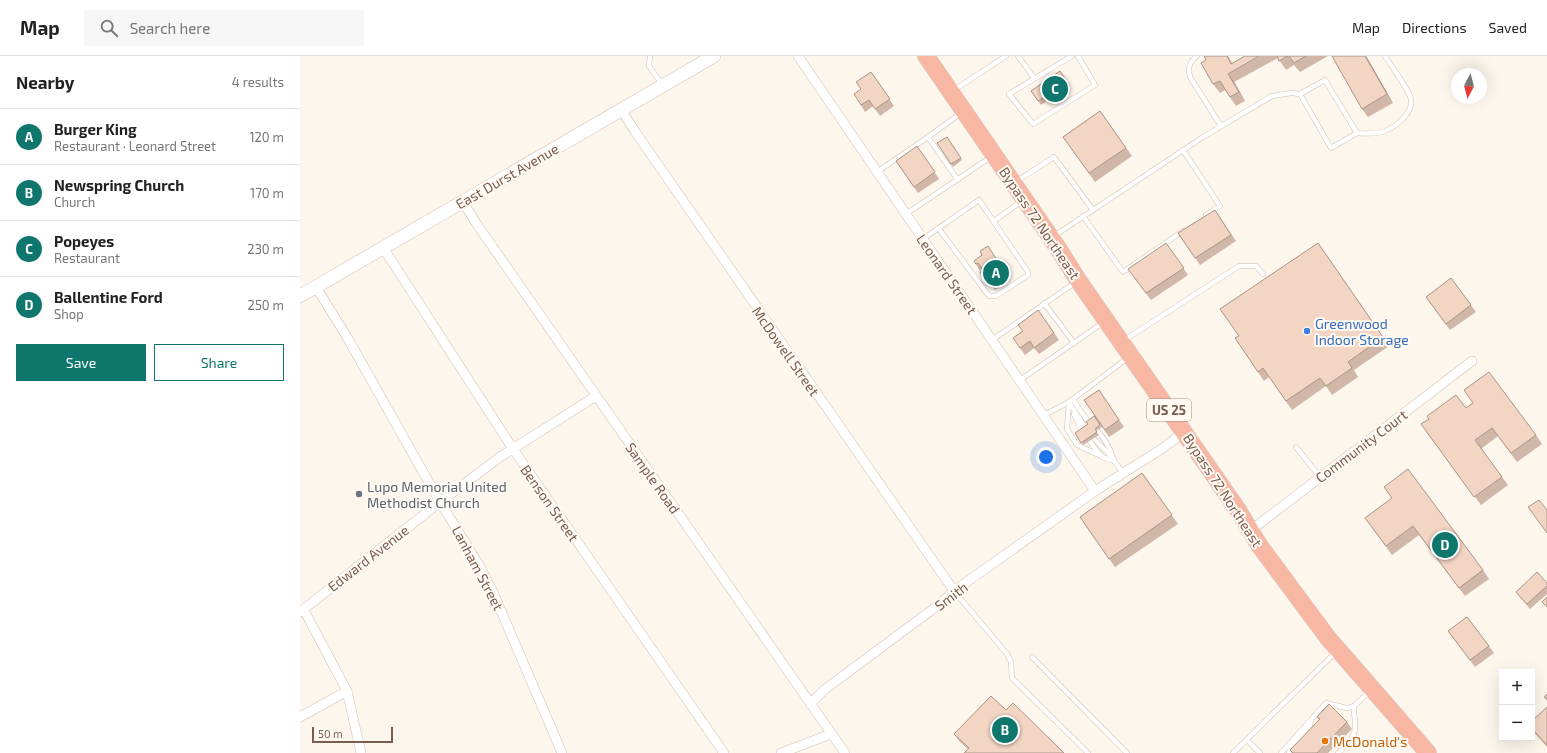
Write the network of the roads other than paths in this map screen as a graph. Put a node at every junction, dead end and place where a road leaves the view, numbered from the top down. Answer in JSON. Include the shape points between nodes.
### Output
{"nodes":[{"id":1,"x":650,"y":56,"type":"edge"},
{"id":2,"x":714,"y":56,"type":"edge"},
{"id":3,"x":798,"y":56,"type":"edge"},
{"id":4,"x":926,"y":56,"type":"edge"},
{"id":5,"x":1006,"y":56,"type":"edge"},
{"id":6,"x":1018,"y":56,"type":"edge"},
{"id":7,"x":1072,"y":56,"type":"edge"},
{"id":8,"x":1078,"y":56,"type":"edge"},
{"id":9,"x":1197,"y":56,"type":"edge"},
{"id":10,"x":1385,"y":56,"type":"edge"},
{"id":11,"x":1034,"y":78,"type":"junction"},
{"id":12,"x":663,"y":86,"type":"junction"},
{"id":13,"x":950,"y":92,"type":"junction"},
{"id":14,"x":1300,"y":94,"type":"junction"},
{"id":15,"x":621,"y":109,"type":"junction"},
{"id":16,"x":964,"y":111,"type":"junction"},
{"id":17,"x":1221,"y":126,"type":"junction"},
{"id":18,"x":1357,"y":133,"type":"junction"},
{"id":19,"x":928,"y":137,"type":"junction"},
{"id":20,"x":1183,"y":150,"type":"junction"},
{"id":21,"x":994,"y":155,"type":"junction"},
{"id":22,"x":877,"y":172,"type":"junction"},
{"id":23,"x":958,"y":180,"type":"junction"},
{"id":24,"x":1013,"y":183,"type":"junction"},
{"id":25,"x":1025,"y":200,"type":"junction"},
{"id":26,"x":464,"y":202,"type":"junction"},
{"id":27,"x":1093,"y":210,"type":"junction"},
{"id":28,"x":906,"y":214,"type":"junction"},
{"id":29,"x":1083,"y":216,"type":"junction"},
{"id":30,"x":1201,"y":218,"type":"edge"},
{"id":31,"x":994,"y":221,"type":"junction"},
{"id":32,"x":1190,"y":227,"type":"edge"},
{"id":33,"x":939,"y":229,"type":"junction"},
{"id":34,"x":1051,"y":238,"type":"junction"},
{"id":35,"x":923,"y":239,"type":"junction"},
{"id":36,"x":384,"y":249,"type":"junction"},
{"id":37,"x":1262,"y":274,"type":"dead end"},
{"id":38,"x":1078,"y":280,"type":"junction"},
{"id":39,"x":316,"y":287,"type":"junction"},
{"id":40,"x":300,"y":296,"type":"edge"},
{"id":41,"x":1044,"y":303,"type":"junction"},
{"id":42,"x":1106,"y":320,"type":"junction"},
{"id":43,"x":992,"y":340,"type":"junction"},
{"id":44,"x":1074,"y":343,"type":"junction"},
{"id":45,"x":1127,"y":348,"type":"junction"},
{"id":46,"x":1472,"y":362,"type":"dead end"},
{"id":47,"x":1020,"y":380,"type":"junction"},
{"id":48,"x":596,"y":396,"type":"junction"},
{"id":49,"x":1071,"y":401,"type":"junction"},
{"id":50,"x":1044,"y":415,"type":"junction"},
{"id":51,"x":1086,"y":429,"type":"edge"},
{"id":52,"x":1184,"y":432,"type":"junction"},
{"id":53,"x":1093,"y":438,"type":"edge"},
{"id":54,"x":1296,"y":446,"type":"dead end"},
{"id":55,"x":513,"y":449,"type":"junction"},
{"id":56,"x":1102,"y":456,"type":"junction"},
{"id":57,"x":1114,"y":461,"type":"junction"},
{"id":58,"x":1123,"y":474,"type":"junction"},
{"id":59,"x":1320,"y":477,"type":"junction"},
{"id":60,"x":1095,"y":491,"type":"junction"},
{"id":61,"x":440,"y":502,"type":"junction"},
{"id":62,"x":1250,"y":531,"type":"junction"},
{"id":63,"x":954,"y":591,"type":"junction"},
{"id":64,"x":302,"y":611,"type":"edge"},
{"id":65,"x":1338,"y":650,"type":"junction"},
{"id":66,"x":1032,"y":657,"type":"dead end"},
{"id":67,"x":1372,"y":689,"type":"junction"},
{"id":68,"x":347,"y":691,"type":"junction"},
{"id":69,"x":810,"y":704,"type":"junction"},
{"id":70,"x":1354,"y":706,"type":"junction"},
{"id":71,"x":300,"y":717,"type":"edge"},
{"id":72,"x":1312,"y":718,"type":"junction"},
{"id":73,"x":831,"y":734,"type":"junction"},
{"id":74,"x":1246,"y":740,"type":"junction"},
{"id":75,"x":361,"y":753,"type":"edge"},
{"id":76,"x":562,"y":753,"type":"edge"},
{"id":77,"x":724,"y":753,"type":"edge"},
{"id":78,"x":781,"y":753,"type":"edge"},
{"id":79,"x":845,"y":753,"type":"edge"},
{"id":80,"x":1088,"y":753,"type":"edge"},
{"id":81,"x":1127,"y":753,"type":"edge"},
{"id":82,"x":1233,"y":753,"type":"edge"},
{"id":83,"x":1260,"y":753,"type":"edge"},
{"id":84,"x":1280,"y":753,"type":"edge"},
{"id":85,"x":1289,"y":753,"type":"edge"},
{"id":86,"x":1338,"y":753,"type":"edge"},
{"id":87,"x":1428,"y":753,"type":"edge"}],
"edges":[{"from":1,"to":12,"type":"lane","via":[[649,66]]},
{"from":2,"to":12,"type":"street","name":"East Durst Avenue"},
{"from":3,"to":22,"type":"street","name":"Leonard Street"},
{"from":4,"to":13,"type":"highway","name":"Bypass 72 Northeast","number":"US 25"},
{"from":5,"to":13,"type":"lane"},
{"from":6,"to":11,"type":"lane"},
{"from":7,"to":11,"type":"lane"},
{"from":8,"to":11,"type":"lane","via":[[1095,85],[1033,124],[1010,94]]},
{"from":9,"to":17,"type":"lane","via":[[1190,62],[1190,77]]},
{"from":10,"to":18,"type":"lane","via":[[1411,97],[1410,108],[1404,118],[1386,130],[1371,134]]},
{"from":12,"to":15,"type":"street","name":"East Durst Avenue"},
{"from":13,"to":16,"type":"highway","name":"Bypass 72 Northeast","number":"US 25"},
{"from":14,"to":17,"type":"lane","via":[[1272,96]]},
{"from":14,"to":18,"type":"lane","via":[[1325,80]]},
{"from":14,"to":18,"type":"lane","via":[[1331,148]]},
{"from":15,"to":26,"type":"street","name":"East Durst Avenue"},
{"from":15,"to":63,"type":"street","name":"McDowell Street"},
{"from":16,"to":19,"type":"lane"},
{"from":16,"to":21,"type":"highway","name":"Bypass 72 Northeast","number":"US 25"},
{"from":17,"to":20,"type":"lane"},
{"from":19,"to":22,"type":"lane"},
{"from":19,"to":23,"type":"lane"},
{"from":20,"to":27,"type":"lane"},
{"from":20,"to":30,"type":"lane","via":[[1220,206]]},
{"from":21,"to":23,"type":"lane"},
{"from":21,"to":24,"type":"highway","name":"Bypass 72 Northeast","number":"US 25"},
{"from":22,"to":28,"type":"street","name":"Leonard Street"},
{"from":23,"to":28,"type":"lane"},
{"from":24,"to":25,"type":"highway","name":"Bypass 72 Northeast","number":"US 25"},
{"from":24,"to":27,"type":"lane","via":[[1054,157]]},
{"from":25,"to":31,"type":"lane"},
{"from":25,"to":34,"type":"highway","name":"Bypass 72 Northeast","number":"US 25"},
{"from":26,"to":36,"type":"street","name":"East Durst Avenue"},
{"from":26,"to":48,"type":"street","name":"Sample Road"},
{"from":27,"to":29,"type":"lane"},
{"from":28,"to":35,"type":"street","name":"Leonard Street"},
{"from":29,"to":32,"type":"lane","via":[[1123,272]]},
{"from":29,"to":34,"type":"lane"},
{"from":31,"to":33,"type":"lane","via":[[979,200]]},
{"from":31,"to":33,"type":"lane","via":[[1028,272],[1028,276],[996,296],[989,296]]},
{"from":33,"to":35,"type":"lane"},
{"from":34,"to":38,"type":"highway","name":"Bypass 72 Northeast","number":"US 25"},
{"from":35,"to":43,"type":"street","name":"Leonard Street"},
{"from":36,"to":39,"type":"street","name":"East Durst Avenue"},
{"from":36,"to":55,"type":"street","name":"Benson Street"},
{"from":37,"to":45,"type":"lane","via":[[1256,266],[1239,266]]},
{"from":38,"to":41,"type":"lane"},
{"from":38,"to":42,"type":"highway","name":"Bypass 72 Northeast","number":"US 25"},
{"from":39,"to":40,"type":"street","name":"East Durst Avenue"},
{"from":39,"to":61,"type":"street","name":"Lanham Street"},
{"from":41,"to":43,"type":"lane"},
{"from":41,"to":44,"type":"lane"},
{"from":42,"to":44,"type":"lane"},
{"from":42,"to":45,"type":"highway","name":"Bypass 72 Northeast","number":"US 25"},
{"from":43,"to":47,"type":"street","name":"Leonard Street"},
{"from":44,"to":47,"type":"lane"},
{"from":45,"to":49,"type":"lane","via":[[1104,376]]},
{"from":45,"to":52,"type":"highway","name":"Bypass 72 Northeast","number":"US 25"},
{"from":46,"to":59,"type":"street","name":"Community Court"},
{"from":47,"to":50,"type":"street","name":"Leonard Street"},
{"from":48,"to":55,"type":"street","name":"Edward Avenue"},
{"from":48,"to":69,"type":"street","name":"Sample Road"},
{"from":49,"to":50,"type":"lane"},
{"from":49,"to":51,"type":"lane"},
{"from":49,"to":56,"type":"lane","via":[[1082,432]]},
{"from":49,"to":56,"type":"lane","via":[[1066,429],[1077,445]]},
{"from":49,"to":57,"type":"lane","via":[[1098,430]]},
{"from":50,"to":60,"type":"street","name":"Leonard Street"},
{"from":52,"to":58,"type":"street","name":"Smith"},
{"from":52,"to":62,"type":"highway","name":"Bypass 72 Northeast","number":"US 25"},
{"from":53,"to":57,"type":"lane"},
{"from":54,"to":59,"type":"lane"},
{"from":55,"to":61,"type":"street","name":"Edward Avenue"},
{"from":55,"to":77,"type":"street","name":"Benson Street"},
{"from":56,"to":57,"type":"lane"},
{"from":57,"to":58,"type":"lane"},
{"from":58,"to":60,"type":"street","name":"Smith"},
{"from":59,"to":62,"type":"street","name":"Community Court"},
{"from":60,"to":63,"type":"street","name":"Smith"},
{"from":61,"to":64,"type":"street","name":"Edward Avenue"},
{"from":61,"to":76,"type":"street","name":"Lanham Street","via":[[492,590]]},
{"from":62,"to":65,"type":"highway","name":"Bypass 72 Northeast","number":"US 25","via":[[1258,546]]},
{"from":63,"to":69,"type":"street","name":"Smith","via":[[824,690]]},
{"from":63,"to":80,"type":"lane","via":[[1006,654],[1011,662],[1012,678]]},
{"from":64,"to":68,"type":"street"},
{"from":65,"to":67,"type":"highway","name":"Bypass 72 Northeast","number":"US 25"},
{"from":65,"to":74,"type":"lane"},
{"from":66,"to":81,"type":"lane"},
{"from":67,"to":70,"type":"lane"},
{"from":67,"to":87,"type":"highway","name":"Bypass 72 Northeast","number":"US 25"},
{"from":68,"to":71,"type":"street"},
{"from":68,"to":75,"type":"street"},
{"from":69,"to":73,"type":"street","name":"Sample Road"},
{"from":70,"to":72,"type":"lane","via":[[1347,708],[1326,703]]},
{"from":70,"to":86,"type":"lane","via":[[1356,729],[1353,737]]},
{"from":72,"to":84,"type":"lane"},
{"from":72,"to":85,"type":"lane","via":[[1309,728]]},
{"from":73,"to":78,"type":"street"},
{"from":73,"to":79,"type":"street","name":"Sample Road"},
{"from":74,"to":82,"type":"lane"},
{"from":74,"to":83,"type":"lane"}]}
